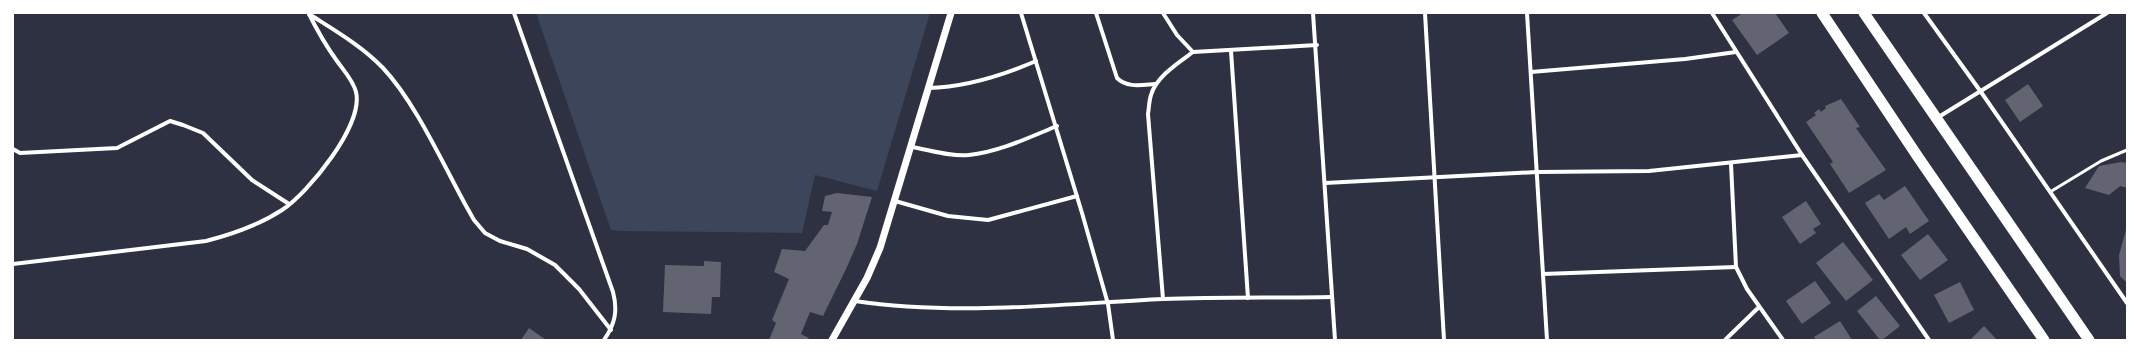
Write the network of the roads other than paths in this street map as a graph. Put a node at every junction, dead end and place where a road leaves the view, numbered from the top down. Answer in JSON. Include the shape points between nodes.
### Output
{"nodes":[{"id":1,"x":309,"y":13,"type":"edge"},
{"id":2,"x":514,"y":13,"type":"edge"},
{"id":3,"x":951,"y":13,"type":"edge"},
{"id":4,"x":1021,"y":13,"type":"edge"},
{"id":5,"x":1096,"y":13,"type":"edge"},
{"id":6,"x":1163,"y":13,"type":"edge"},
{"id":7,"x":1313,"y":13,"type":"edge"},
{"id":8,"x":1424,"y":13,"type":"edge"},
{"id":9,"x":1527,"y":13,"type":"edge"},
{"id":10,"x":1712,"y":13,"type":"edge"},
{"id":11,"x":1822,"y":13,"type":"edge"},
{"id":12,"x":1864,"y":13,"type":"edge"},
{"id":13,"x":1924,"y":13,"type":"edge"},
{"id":14,"x":2107,"y":13,"type":"edge"},
{"id":15,"x":1317,"y":45,"type":"junction"},
{"id":16,"x":1231,"y":51,"type":"junction"},
{"id":17,"x":1193,"y":52,"type":"junction"},
{"id":18,"x":1736,"y":52,"type":"junction"},
{"id":19,"x":1036,"y":61,"type":"junction"},
{"id":20,"x":1531,"y":72,"type":"junction"},
{"id":21,"x":1155,"y":84,"type":"junction"},
{"id":22,"x":928,"y":88,"type":"junction"},
{"id":23,"x":1981,"y":92,"type":"junction"},
{"id":24,"x":1937,"y":118,"type":"junction"},
{"id":25,"x":1057,"y":126,"type":"junction"},
{"id":26,"x":912,"y":146,"type":"junction"},
{"id":27,"x":13,"y":149,"type":"edge"},
{"id":28,"x":2127,"y":150,"type":"edge"},
{"id":29,"x":1802,"y":155,"type":"junction"},
{"id":30,"x":1731,"y":164,"type":"junction"},
{"id":31,"x":1537,"y":172,"type":"junction"},
{"id":32,"x":1436,"y":178,"type":"junction"},
{"id":33,"x":1325,"y":183,"type":"junction"},
{"id":34,"x":2050,"y":192,"type":"junction"},
{"id":35,"x":1077,"y":196,"type":"junction"},
{"id":36,"x":895,"y":201,"type":"junction"},
{"id":37,"x":289,"y":204,"type":"junction"},
{"id":38,"x":13,"y":264,"type":"edge"},
{"id":39,"x":1736,"y":267,"type":"junction"},
{"id":40,"x":1543,"y":274,"type":"junction"},
{"id":41,"x":1332,"y":297,"type":"junction"},
{"id":42,"x":1248,"y":298,"type":"junction"},
{"id":43,"x":1163,"y":299,"type":"junction"},
{"id":44,"x":855,"y":301,"type":"junction"},
{"id":45,"x":2127,"y":303,"type":"edge"},
{"id":46,"x":1108,"y":304,"type":"junction"},
{"id":47,"x":1759,"y":307,"type":"junction"},
{"id":48,"x":610,"y":330,"type":"junction"},
{"id":49,"x":604,"y":340,"type":"edge"},
{"id":50,"x":832,"y":340,"type":"edge"},
{"id":51,"x":1112,"y":340,"type":"edge"},
{"id":52,"x":1335,"y":340,"type":"edge"},
{"id":53,"x":1444,"y":340,"type":"edge"},
{"id":54,"x":1547,"y":340,"type":"edge"},
{"id":55,"x":1725,"y":340,"type":"edge"},
{"id":56,"x":1783,"y":340,"type":"edge"},
{"id":57,"x":1929,"y":340,"type":"edge"},
{"id":58,"x":2044,"y":340,"type":"edge"},
{"id":59,"x":2089,"y":340,"type":"edge"}],
"edges":[{"from":1,"to":37,"type":"street","via":[[327,46],[353,83],[357,106],[352,123],[334,154]]},
{"from":1,"to":48,"type":"street","via":[[365,52],[384,69],[409,104],[464,204],[485,233],[500,241],[527,249],[556,265],[579,289]]},
{"from":2,"to":48,"type":"street","via":[[613,292],[616,315]]},
{"from":3,"to":22,"type":"street"},
{"from":4,"to":19,"type":"street"},
{"from":5,"to":21,"type":"street","via":[[1117,78],[1122,84]]},
{"from":6,"to":17,"type":"street"},
{"from":7,"to":15,"type":"street"},
{"from":8,"to":32,"type":"street"},
{"from":9,"to":20,"type":"street"},
{"from":10,"to":18,"type":"street"},
{"from":11,"to":58,"type":"highway"},
{"from":12,"to":24,"type":"highway"},
{"from":13,"to":23,"type":"street"},
{"from":14,"to":23,"type":"street"},
{"from":15,"to":16,"type":"street"},
{"from":15,"to":33,"type":"street"},
{"from":16,"to":17,"type":"street"},
{"from":16,"to":42,"type":"street"},
{"from":17,"to":21,"type":"street"},
{"from":18,"to":20,"type":"street","via":[[1678,60]]},
{"from":18,"to":29,"type":"street"},
{"from":19,"to":22,"type":"street","via":[[972,83]]},
{"from":19,"to":25,"type":"street"},
{"from":20,"to":31,"type":"street"},
{"from":21,"to":43,"type":"street","via":[[1150,96],[1148,114]]},
{"from":22,"to":26,"type":"street"},
{"from":23,"to":24,"type":"street"},
{"from":23,"to":34,"type":"street"},
{"from":24,"to":59,"type":"highway"},
{"from":25,"to":26,"type":"street","via":[[1003,147],[969,155],[956,155]]},
{"from":25,"to":35,"type":"street"},
{"from":26,"to":36,"type":"street"},
{"from":27,"to":37,"type":"street","via":[[20,153],[117,148],[170,121],[203,133],[252,180]]},
{"from":28,"to":34,"type":"lane","via":[[2101,161]]},
{"from":29,"to":30,"type":"street"},
{"from":29,"to":57,"type":"street"},
{"from":30,"to":31,"type":"street","via":[[1649,170]]},
{"from":30,"to":39,"type":"street"},
{"from":31,"to":32,"type":"street"},
{"from":31,"to":40,"type":"street"},
{"from":32,"to":33,"type":"street"},
{"from":32,"to":53,"type":"street"},
{"from":33,"to":41,"type":"street"},
{"from":34,"to":45,"type":"street"},
{"from":35,"to":36,"type":"street","via":[[988,220],[948,216]]},
{"from":35,"to":46,"type":"street"},
{"from":36,"to":44,"type":"street","via":[[868,278]]},
{"from":37,"to":38,"type":"street","via":[[272,216],[242,230],[206,240]]},
{"from":39,"to":40,"type":"street"},
{"from":39,"to":47,"type":"street","via":[[1746,289]]},
{"from":40,"to":54,"type":"street"},
{"from":41,"to":42,"type":"street"},
{"from":41,"to":52,"type":"street"},
{"from":42,"to":43,"type":"street"},
{"from":43,"to":46,"type":"street"},
{"from":44,"to":46,"type":"street","via":[[899,306],[948,307]]},
{"from":44,"to":50,"type":"street"},
{"from":46,"to":51,"type":"street"},
{"from":47,"to":55,"type":"street"},
{"from":47,"to":56,"type":"street"},
{"from":48,"to":49,"type":"street"}]}
